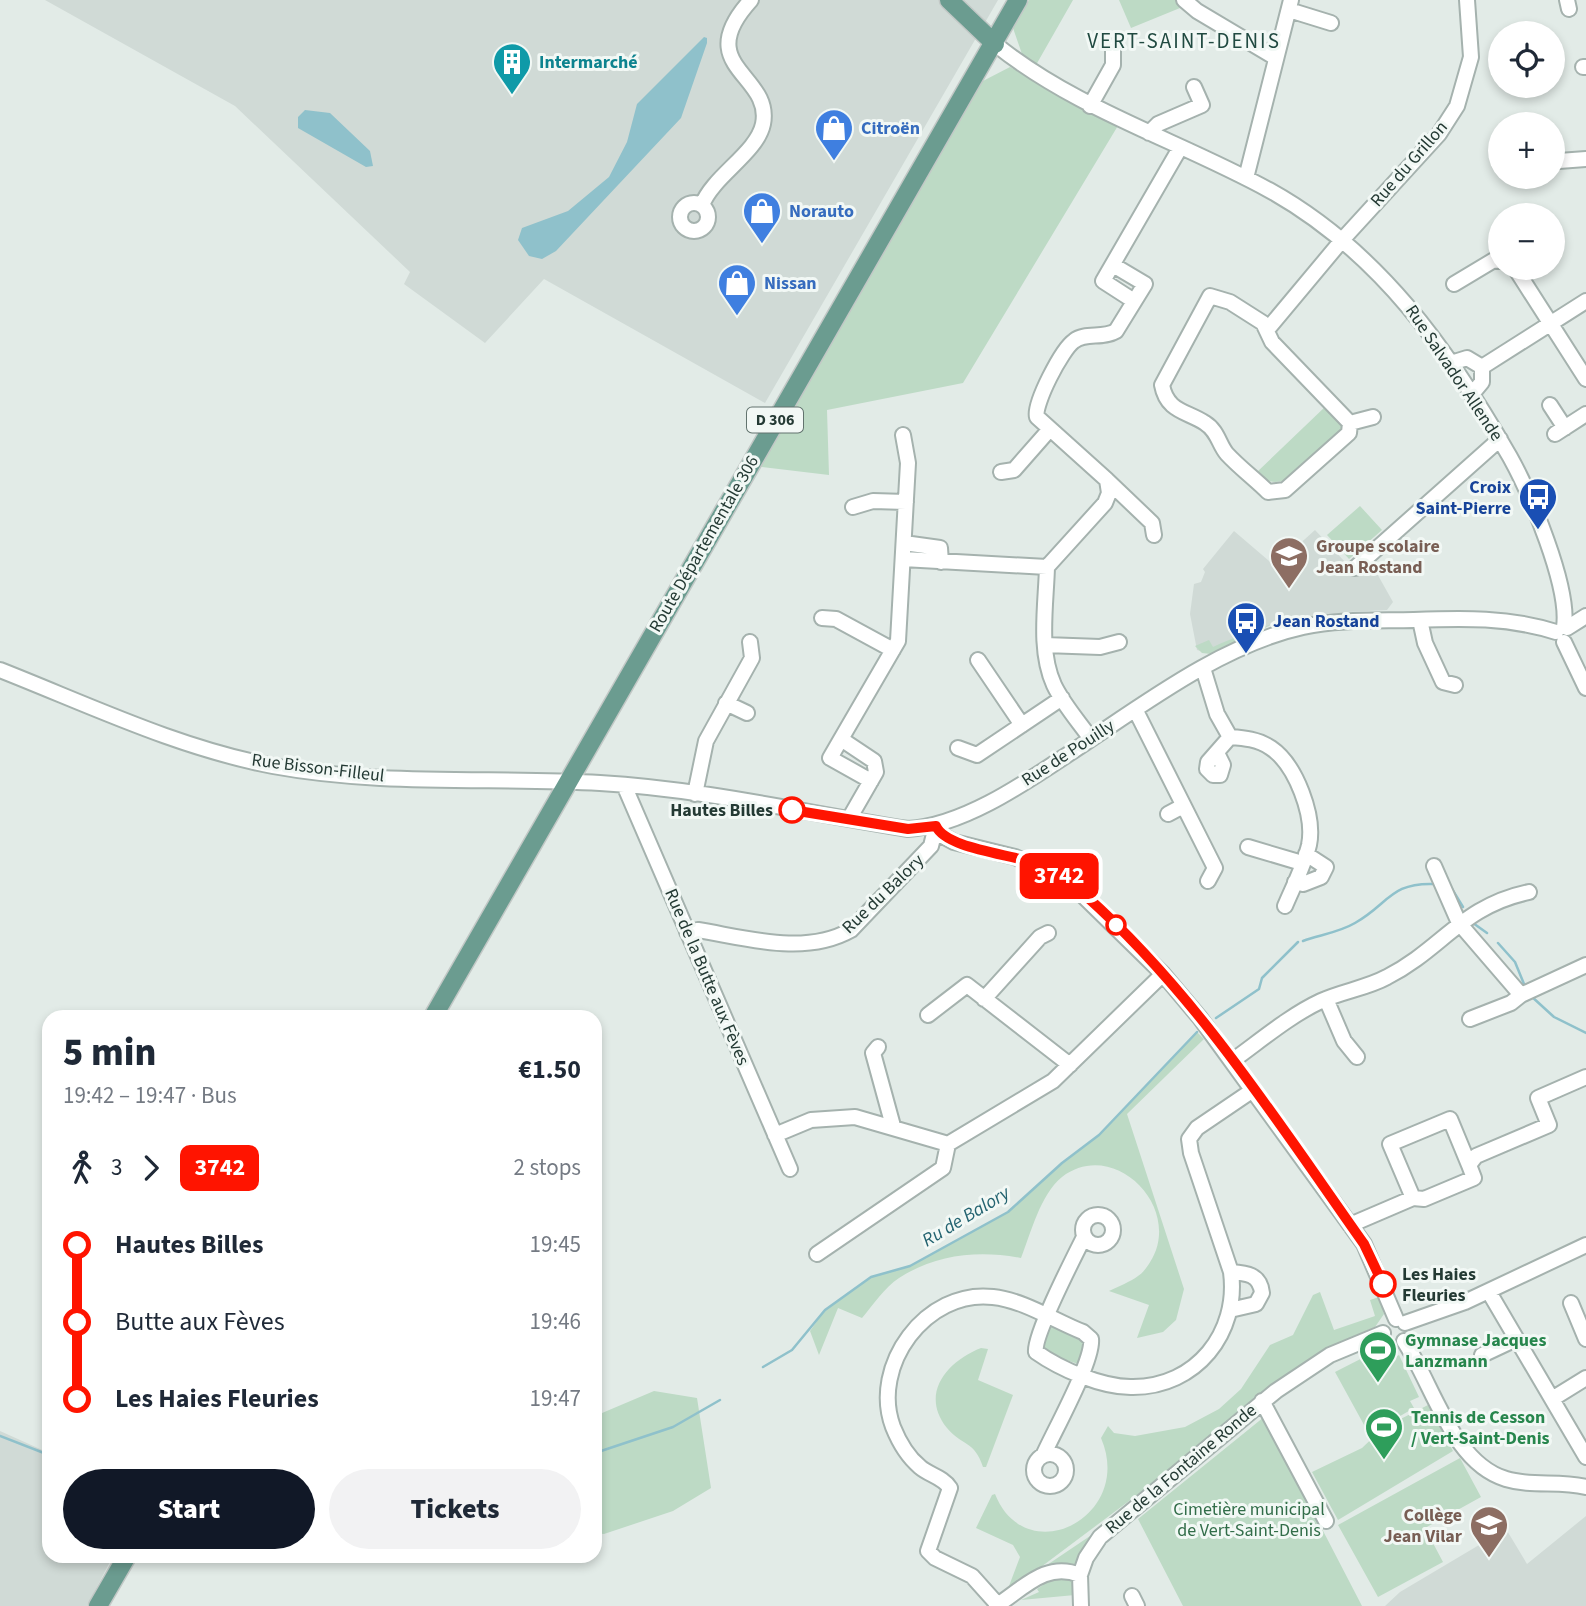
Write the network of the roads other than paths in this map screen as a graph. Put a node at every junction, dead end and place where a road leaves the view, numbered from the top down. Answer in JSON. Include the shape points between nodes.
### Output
{"nodes":[{"id":1,"x":751,"y":0,"type":"edge"},
{"id":2,"x":949,"y":0,"type":"edge"},
{"id":3,"x":1018,"y":0,"type":"edge"},
{"id":4,"x":1184,"y":0,"type":"edge"},
{"id":5,"x":1467,"y":0,"type":"edge"},
{"id":6,"x":1290,"y":5,"type":"edge"},
{"id":7,"x":1331,"y":23,"type":"dead end"},
{"id":8,"x":995,"y":44,"type":"junction"},
{"id":9,"x":1113,"y":47,"type":"dead end"},
{"id":10,"x":1276,"y":58,"type":"junction"},
{"id":11,"x":1194,"y":87,"type":"dead end"},
{"id":12,"x":1090,"y":106,"type":"junction"},
{"id":13,"x":1149,"y":134,"type":"junction"},
{"id":14,"x":1180,"y":148,"type":"junction"},
{"id":15,"x":1586,"y":159,"type":"edge"},
{"id":16,"x":1565,"y":161,"type":"edge"},
{"id":17,"x":1246,"y":178,"type":"junction"},
{"id":18,"x":702,"y":205,"type":"dead end"},
{"id":19,"x":1343,"y":239,"type":"junction"},
{"id":20,"x":1488,"y":264,"type":"edge"},
{"id":21,"x":1523,"y":280,"type":"edge"},
{"id":22,"x":1454,"y":284,"type":"dead end"},
{"id":23,"x":1586,"y":301,"type":"edge"},
{"id":24,"x":1550,"y":324,"type":"junction"},
{"id":25,"x":1268,"y":330,"type":"junction"},
{"id":26,"x":1451,"y":363,"type":"junction"},
{"id":27,"x":1482,"y":367,"type":"junction"},
{"id":28,"x":1586,"y":379,"type":"edge"},
{"id":29,"x":1472,"y":394,"type":"junction"},
{"id":30,"x":1550,"y":405,"type":"dead end"},
{"id":31,"x":1586,"y":414,"type":"edge"},
{"id":32,"x":1373,"y":417,"type":"dead end"},
{"id":33,"x":1350,"y":423,"type":"junction"},
{"id":34,"x":1050,"y":429,"type":"junction"},
{"id":35,"x":903,"y":435,"type":"dead end"},
{"id":36,"x":1500,"y":439,"type":"junction"},
{"id":37,"x":1000,"y":472,"type":"dead end"},
{"id":38,"x":1107,"y":480,"type":"junction"},
{"id":39,"x":906,"y":502,"type":"junction"},
{"id":40,"x":853,"y":507,"type":"dead end"},
{"id":41,"x":1154,"y":535,"type":"dead end"},
{"id":42,"x":904,"y":543,"type":"junction"},
{"id":43,"x":903,"y":559,"type":"junction"},
{"id":44,"x":941,"y":562,"type":"junction"},
{"id":45,"x":1047,"y":567,"type":"junction"},
{"id":46,"x":1355,"y":568,"type":"dead end"},
{"id":47,"x":1586,"y":616,"type":"edge"},
{"id":48,"x":821,"y":618,"type":"dead end"},
{"id":49,"x":1420,"y":620,"type":"junction"},
{"id":50,"x":1586,"y":623,"type":"edge"},
{"id":51,"x":1564,"y":633,"type":"junction"},
{"id":52,"x":750,"y":642,"type":"dead end"},
{"id":53,"x":1119,"y":642,"type":"dead end"},
{"id":54,"x":1045,"y":645,"type":"junction"},
{"id":55,"x":893,"y":650,"type":"junction"},
{"id":56,"x":978,"y":660,"type":"dead end"},
{"id":57,"x":1203,"y":668,"type":"junction"},
{"id":58,"x":0,"y":670,"type":"edge"},
{"id":59,"x":1455,"y":685,"type":"dead end"},
{"id":60,"x":1586,"y":688,"type":"edge"},
{"id":61,"x":1062,"y":698,"type":"junction"},
{"id":62,"x":726,"y":703,"type":"junction"},
{"id":63,"x":1136,"y":711,"type":"junction"},
{"id":64,"x":747,"y":713,"type":"dead end"},
{"id":65,"x":1022,"y":725,"type":"junction"},
{"id":66,"x":1230,"y":737,"type":"junction"},
{"id":67,"x":841,"y":739,"type":"junction"},
{"id":68,"x":1091,"y":739,"type":"junction"},
{"id":69,"x":958,"y":748,"type":"dead end"},
{"id":70,"x":1217,"y":753,"type":"dead end"},
{"id":71,"x":871,"y":781,"type":"junction"},
{"id":72,"x":569,"y":782,"type":"junction"},
{"id":73,"x":624,"y":785,"type":"junction"},
{"id":74,"x":695,"y":794,"type":"junction"},
{"id":75,"x":1183,"y":806,"type":"junction"},
{"id":76,"x":1168,"y":814,"type":"dead end"},
{"id":77,"x":849,"y":819,"type":"junction"},
{"id":78,"x":936,"y":826,"type":"junction"},
{"id":79,"x":1248,"y":847,"type":"dead end"},
{"id":80,"x":1304,"y":859,"type":"junction"},
{"id":81,"x":1434,"y":866,"type":"dead end"},
{"id":82,"x":1208,"y":881,"type":"dead end"},
{"id":83,"x":1295,"y":882,"type":"junction"},
{"id":84,"x":1529,"y":892,"type":"dead end"},
{"id":85,"x":1285,"y":906,"type":"dead end"},
{"id":86,"x":1459,"y":923,"type":"junction"},
{"id":87,"x":687,"y":932,"type":"junction"},
{"id":88,"x":1048,"y":933,"type":"dead end"},
{"id":89,"x":1586,"y":965,"type":"edge"},
{"id":90,"x":1163,"y":974,"type":"junction"},
{"id":91,"x":1521,"y":995,"type":"junction"},
{"id":92,"x":984,"y":999,"type":"junction"},
{"id":93,"x":1326,"y":999,"type":"junction"},
{"id":94,"x":437,"y":1010,"type":"edge"},
{"id":95,"x":928,"y":1015,"type":"dead end"},
{"id":96,"x":1470,"y":1019,"type":"dead end"},
{"id":97,"x":878,"y":1047,"type":"dead end"},
{"id":98,"x":1357,"y":1057,"type":"dead end"},
{"id":99,"x":1232,"y":1061,"type":"junction"},
{"id":100,"x":1070,"y":1065,"type":"junction"},
{"id":101,"x":1586,"y":1077,"type":"edge"},
{"id":102,"x":1253,"y":1090,"type":"junction"},
{"id":103,"x":893,"y":1126,"type":"junction"},
{"id":104,"x":775,"y":1135,"type":"junction"},
{"id":105,"x":948,"y":1144,"type":"junction"},
{"id":106,"x":1469,"y":1165,"type":"junction"},
{"id":107,"x":790,"y":1169,"type":"dead end"},
{"id":108,"x":1413,"y":1198,"type":"junction"},
{"id":109,"x":1350,"y":1225,"type":"junction"},
{"id":110,"x":1084,"y":1237,"type":"dead end"},
{"id":111,"x":1586,"y":1245,"type":"edge"},
{"id":112,"x":817,"y":1254,"type":"dead end"},
{"id":113,"x":1230,"y":1272,"type":"junction"},
{"id":114,"x":1489,"y":1292,"type":"junction"},
{"id":115,"x":1571,"y":1303,"type":"dead end"},
{"id":116,"x":1230,"y":1310,"type":"junction"},
{"id":117,"x":1047,"y":1317,"type":"junction"},
{"id":118,"x":1400,"y":1321,"type":"junction"},
{"id":119,"x":1383,"y":1333,"type":"junction"},
{"id":120,"x":1516,"y":1339,"type":"junction"},
{"id":121,"x":1586,"y":1339,"type":"edge"},
{"id":122,"x":1404,"y":1341,"type":"junction"},
{"id":123,"x":1482,"y":1355,"type":"dead end"},
{"id":124,"x":1082,"y":1374,"type":"junction"},
{"id":125,"x":1586,"y":1378,"type":"edge"},
{"id":126,"x":1552,"y":1399,"type":"junction"},
{"id":127,"x":1262,"y":1401,"type":"junction"},
{"id":128,"x":1042,"y":1456,"type":"dead end"},
{"id":129,"x":1586,"y":1457,"type":"edge"},
{"id":130,"x":1586,"y":1487,"type":"edge"},
{"id":131,"x":1326,"y":1521,"type":"dead end"},
{"id":132,"x":123,"y":1563,"type":"edge"},
{"id":133,"x":1080,"y":1575,"type":"junction"},
{"id":134,"x":997,"y":1605,"type":"edge"},
{"id":135,"x":98,"y":1606,"type":"edge"},
{"id":136,"x":1081,"y":1606,"type":"edge"}],
"edges":[{"from":1,"to":18,"type":"street","via":[[734,20],[730,53],[735,69],[758,94],[763,124],[755,140],[706,193]]},
{"from":2,"to":8,"type":"main road"},
{"from":3,"to":8,"type":"main road","name":"Route Départementale 306","number":"D 306"},
{"from":4,"to":10,"type":"street"},
{"from":5,"to":19,"type":"street","name":"Rue du Grillon","via":[[1471,57],[1457,106],[1440,134]]},
{"from":6,"to":7,"type":"street"},
{"from":6,"to":10,"type":"street"},
{"from":8,"to":12,"type":"street","name":"Rue Salvador Allende"},
{"from":8,"to":72,"type":"main road","name":"Route Départementale 306","number":"D 306"},
{"from":9,"to":12,"type":"street","via":[[1113,65]]},
{"from":10,"to":17,"type":"street"},
{"from":11,"to":13,"type":"street","via":[[1202,105],[1158,124]]},
{"from":12,"to":13,"type":"street","name":"Rue Salvador Allende"},
{"from":13,"to":14,"type":"street","name":"Rue Salvador Allende"},
{"from":14,"to":17,"type":"street","name":"Rue Salvador Allende"},
{"from":14,"to":34,"type":"street","via":[[1103,281],[1134,301],[1116,331],[1071,343],[1036,403],[1037,417]]},
{"from":15,"to":16,"type":"street"},
{"from":17,"to":19,"type":"street","name":"Rue Salvador Allende"},
{"from":19,"to":25,"type":"street","name":"Rue du Grillon"},
{"from":19,"to":26,"type":"street","name":"Rue Salvador Allende","via":[[1396,290]]},
{"from":20,"to":22,"type":"street"},
{"from":21,"to":24,"type":"street"},
{"from":23,"to":24,"type":"street"},
{"from":24,"to":27,"type":"street"},
{"from":24,"to":28,"type":"street"},
{"from":25,"to":33,"type":"street","via":[[1272,342]]},
{"from":25,"to":33,"type":"street","via":[[1230,302],[1210,296],[1162,385],[1164,397],[1186,416],[1205,423],[1219,436],[1225,452],[1268,492],[1286,489],[1349,433]]},
{"from":26,"to":27,"type":"street","via":[[1467,358]]},
{"from":26,"to":29,"type":"street","name":"Rue Salvador Allende"},
{"from":27,"to":29,"type":"street","via":[[1482,382]]},
{"from":29,"to":36,"type":"street","name":"Rue Salvador Allende"},
{"from":30,"to":31,"type":"street","via":[[1560,431]]},
{"from":32,"to":33,"type":"street"},
{"from":34,"to":37,"type":"street","via":[[1014,470]]},
{"from":34,"to":38,"type":"street"},
{"from":35,"to":39,"type":"street","via":[[908,449]]},
{"from":36,"to":46,"type":"street"},
{"from":36,"to":51,"type":"street","name":"Rue Salvador Allende","via":[[1542,526],[1564,606]]},
{"from":38,"to":41,"type":"street","via":[[1152,523]]},
{"from":38,"to":45,"type":"street","via":[[1110,493],[1105,503]]},
{"from":39,"to":40,"type":"street","via":[[873,501]]},
{"from":39,"to":42,"type":"street"},
{"from":42,"to":43,"type":"street"},
{"from":42,"to":44,"type":"street","via":[[940,548]]},
{"from":43,"to":44,"type":"street"},
{"from":43,"to":55,"type":"street","via":[[898,641]]},
{"from":44,"to":45,"type":"street"},
{"from":45,"to":54,"type":"street"},
{"from":47,"to":51,"type":"street"},
{"from":48,"to":55,"type":"street","via":[[836,619]]},
{"from":49,"to":51,"type":"street","name":"Rue de Pouilly","via":[[1488,619]]},
{"from":49,"to":57,"type":"street","name":"Rue de Pouilly","via":[[1307,626],[1269,637]]},
{"from":49,"to":59,"type":"street","via":[[1443,682]]},
{"from":50,"to":51,"type":"street"},
{"from":51,"to":60,"type":"street","name":"Rue Salvador Allende"},
{"from":52,"to":62,"type":"street","via":[[751,658]]},
{"from":53,"to":54,"type":"street","via":[[1100,647]]},
{"from":54,"to":61,"type":"street","via":[[1054,685]]},
{"from":55,"to":67,"type":"street"},
{"from":56,"to":65,"type":"street"},
{"from":57,"to":63,"type":"street","name":"Rue de Pouilly"},
{"from":57,"to":66,"type":"street","via":[[1217,715]]},
{"from":58,"to":72,"type":"street","name":"Rue Bisson-Filleul","via":[[162,735],[275,766],[415,779]]},
{"from":61,"to":65,"type":"street"},
{"from":61,"to":68,"type":"street"},
{"from":62,"to":64,"type":"street"},
{"from":62,"to":74,"type":"street","via":[[705,741]]},
{"from":63,"to":68,"type":"street","name":"Rue de Pouilly"},
{"from":63,"to":75,"type":"street"},
{"from":65,"to":69,"type":"street","via":[[977,755]]},
{"from":66,"to":70,"type":"street"},
{"from":66,"to":80,"type":"street","via":[[1250,738],[1272,748],[1292,774],[1308,815],[1309,844]]},
{"from":67,"to":71,"type":"street","via":[[874,761],[876,772]]},
{"from":67,"to":71,"type":"street","via":[[830,758]]},
{"from":68,"to":78,"type":"street","name":"Rue de Pouilly","via":[[1013,789]]},
{"from":71,"to":77,"type":"street"},
{"from":72,"to":73,"type":"street","name":"Rue de Pouilly"},
{"from":72,"to":94,"type":"main road","name":"Route Départementale 306","number":"D 306"},
{"from":73,"to":74,"type":"street","name":"Rue de Pouilly"},
{"from":73,"to":87,"type":"street","name":"Rue de la Butte aux Fèves"},
{"from":74,"to":77,"type":"street","name":"Rue de Pouilly"},
{"from":75,"to":76,"type":"street"},
{"from":75,"to":82,"type":"street","via":[[1215,868]]},
{"from":77,"to":78,"type":"street","name":"Rue de Pouilly","via":[[908,829]]},
{"from":78,"to":87,"type":"street","name":"Rue du Balory","via":[[931,846],[841,936],[804,945]]},
{"from":78,"to":90,"type":"street","via":[[954,842],[1015,857],[1069,882]]},
{"from":79,"to":80,"type":"street"},
{"from":80,"to":83,"type":"street"},
{"from":80,"to":83,"type":"street","via":[[1326,867],[1321,877]]},
{"from":81,"to":86,"type":"street"},
{"from":83,"to":85,"type":"street"},
{"from":84,"to":86,"type":"street","via":[[1509,896]]},
{"from":86,"to":91,"type":"street"},
{"from":86,"to":93,"type":"street","via":[[1387,977]]},
{"from":87,"to":104,"type":"street","name":"Rue de la Butte aux Fèves"},
{"from":88,"to":92,"type":"street"},
{"from":89,"to":91,"type":"street"},
{"from":90,"to":99,"type":"street"},
{"from":90,"to":100,"type":"street"},
{"from":91,"to":96,"type":"street"},
{"from":92,"to":95,"type":"street","via":[[967,985]]},
{"from":92,"to":100,"type":"street"},
{"from":93,"to":98,"type":"street","via":[[1344,1041]]},
{"from":93,"to":99,"type":"street"},
{"from":97,"to":103,"type":"street","via":[[873,1053]]},
{"from":99,"to":102,"type":"street"},
{"from":100,"to":105,"type":"street","via":[[1053,1081]]},
{"from":101,"to":106,"type":"street","via":[[1538,1098],[1549,1125],[1476,1156]]},
{"from":102,"to":109,"type":"street"},
{"from":102,"to":113,"type":"street","via":[[1197,1128],[1189,1139]]},
{"from":103,"to":104,"type":"street","via":[[855,1117],[811,1120]]},
{"from":103,"to":105,"type":"street"},
{"from":104,"to":107,"type":"street","name":"Rue de la Butte aux Fèves"},
{"from":105,"to":112,"type":"street","via":[[943,1168]]},
{"from":106,"to":108,"type":"street","via":[[1474,1178],[1424,1199]]},
{"from":106,"to":108,"type":"street","via":[[1450,1119],[1390,1144]]},
{"from":108,"to":109,"type":"street"},
{"from":109,"to":118,"type":"street"},
{"from":110,"to":117,"type":"street"},
{"from":111,"to":114,"type":"street"},
{"from":113,"to":116,"type":"street"},
{"from":113,"to":116,"type":"street","via":[[1253,1276],[1262,1293],[1256,1304]]},
{"from":114,"to":118,"type":"street"},
{"from":114,"to":120,"type":"street"},
{"from":115,"to":121,"type":"street"},
{"from":116,"to":124,"type":"street","via":[[1211,1352],[1171,1381],[1130,1388]]},
{"from":117,"to":124,"type":"street","via":[[1091,1339]]},
{"from":117,"to":124,"type":"street","via":[[1036,1352]]},
{"from":117,"to":134,"type":"street","via":[[993,1297],[952,1304],[921,1322],[903,1343],[888,1391],[892,1425],[900,1441],[920,1468],[950,1489],[928,1551],[972,1576]]},
{"from":118,"to":119,"type":"street","via":[[1388,1322]]},
{"from":118,"to":122,"type":"street","via":[[1408,1334]]},
{"from":119,"to":122,"type":"street","via":[[1393,1343]]},
{"from":119,"to":127,"type":"street","name":"Rue de la Fontaine Ronde","via":[[1330,1356]]},
{"from":120,"to":123,"type":"street"},
{"from":120,"to":126,"type":"street"},
{"from":122,"to":130,"type":"street","via":[[1461,1444],[1480,1466],[1513,1481]]},
{"from":124,"to":128,"type":"street"},
{"from":125,"to":126,"type":"street"},
{"from":126,"to":129,"type":"street"},
{"from":127,"to":131,"type":"street"},
{"from":127,"to":133,"type":"street","name":"Rue de la Fontaine Ronde","via":[[1100,1537]]},
{"from":132,"to":135,"type":"main road"},
{"from":133,"to":134,"type":"street","via":[[1051,1570]]},
{"from":133,"to":136,"type":"street"}]}
